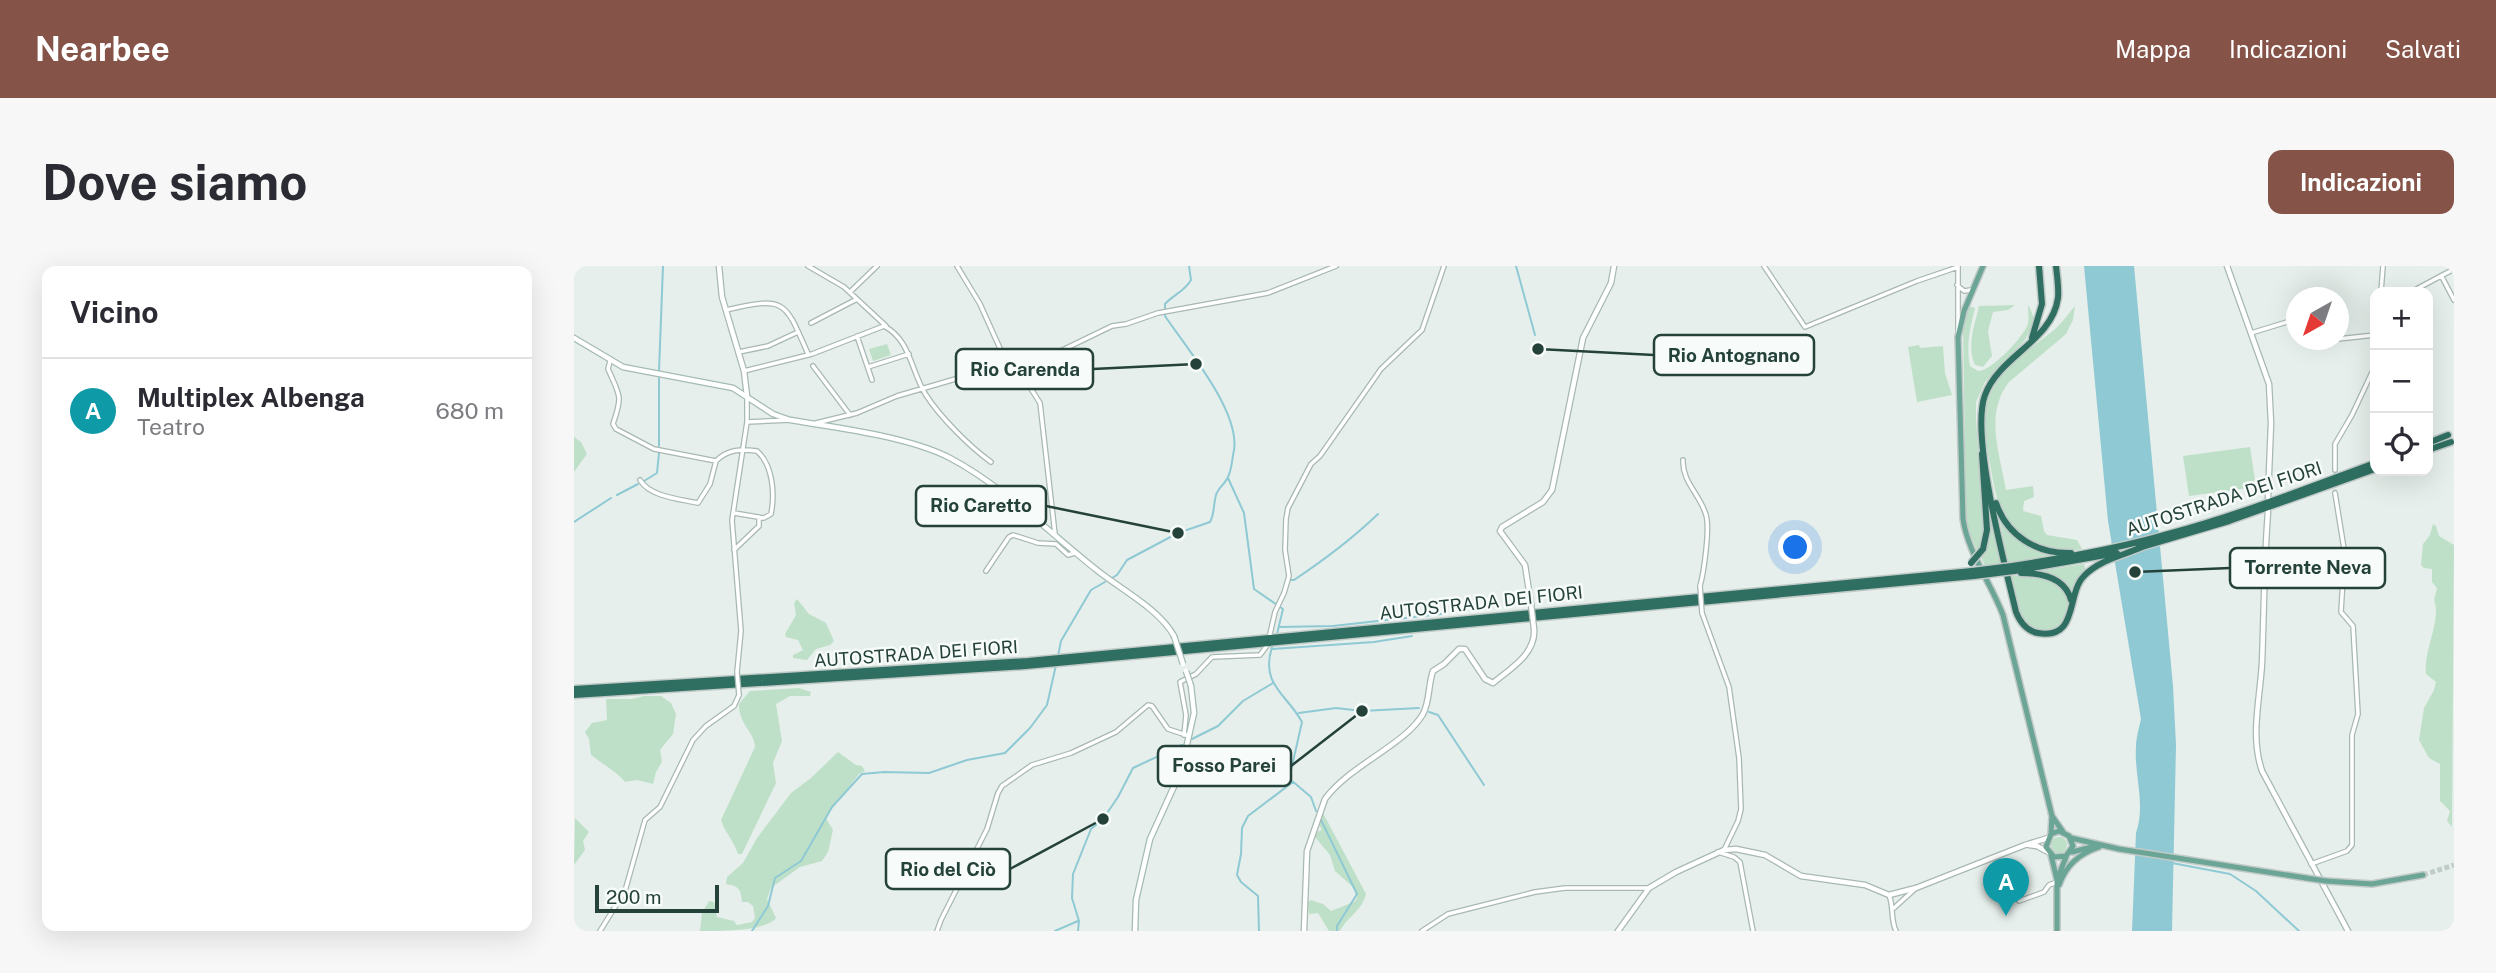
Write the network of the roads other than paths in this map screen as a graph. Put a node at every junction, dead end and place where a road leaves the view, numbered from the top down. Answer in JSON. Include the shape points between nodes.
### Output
{"nodes":[{"id":1,"x":719,"y":266,"type":"edge"},
{"id":2,"x":808,"y":266,"type":"edge"},
{"id":3,"x":877,"y":266,"type":"edge"},
{"id":4,"x":957,"y":266,"type":"edge"},
{"id":5,"x":1336,"y":266,"type":"edge"},
{"id":6,"x":1444,"y":266,"type":"edge"},
{"id":7,"x":1614,"y":266,"type":"edge"},
{"id":8,"x":1764,"y":266,"type":"edge"},
{"id":9,"x":1983,"y":266,"type":"edge"},
{"id":10,"x":2039,"y":266,"type":"edge"},
{"id":11,"x":2056,"y":266,"type":"edge"},
{"id":12,"x":2227,"y":266,"type":"edge"},
{"id":13,"x":2383,"y":266,"type":"edge"},
{"id":14,"x":1958,"y":267,"type":"edge"},
{"id":15,"x":2454,"y":269,"type":"edge"},
{"id":16,"x":2442,"y":277,"type":"junction"},
{"id":17,"x":1957,"y":285,"type":"junction"},
{"id":18,"x":2381,"y":287,"type":"edge"},
{"id":19,"x":2421,"y":287,"type":"edge"},
{"id":20,"x":1973,"y":289,"type":"junction"},
{"id":21,"x":850,"y":292,"type":"junction"},
{"id":22,"x":857,"y":299,"type":"junction"},
{"id":23,"x":2454,"y":300,"type":"edge"},
{"id":24,"x":726,"y":310,"type":"junction"},
{"id":25,"x":2286,"y":322,"type":"edge"},
{"id":26,"x":811,"y":323,"type":"dead end"},
{"id":27,"x":887,"y":327,"type":"junction"},
{"id":28,"x":798,"y":332,"type":"junction"},
{"id":29,"x":2251,"y":333,"type":"junction"},
{"id":30,"x":2370,"y":334,"type":"edge"},
{"id":31,"x":856,"y":336,"type":"junction"},
{"id":32,"x":1958,"y":337,"type":"junction"},
{"id":33,"x":2349,"y":337,"type":"edge"},
{"id":34,"x":574,"y":338,"type":"edge"},
{"id":35,"x":2031,"y":340,"type":"junction"},
{"id":36,"x":739,"y":352,"type":"junction"},
{"id":37,"x":808,"y":354,"type":"junction"},
{"id":38,"x":909,"y":354,"type":"junction"},
{"id":39,"x":610,"y":361,"type":"junction"},
{"id":40,"x":1007,"y":364,"type":"junction"},
{"id":41,"x":813,"y":366,"type":"dead end"},
{"id":42,"x":868,"y":368,"type":"junction"},
{"id":43,"x":744,"y":371,"type":"junction"},
{"id":44,"x":1013,"y":374,"type":"junction"},
{"id":45,"x":2370,"y":377,"type":"edge"},
{"id":46,"x":872,"y":380,"type":"dead end"},
{"id":47,"x":923,"y":389,"type":"junction"},
{"id":48,"x":747,"y":396,"type":"junction"},
{"id":49,"x":850,"y":415,"type":"junction"},
{"id":50,"x":790,"y":420,"type":"junction"},
{"id":51,"x":747,"y":422,"type":"junction"},
{"id":52,"x":815,"y":424,"type":"junction"},
{"id":53,"x":2433,"y":442,"type":"edge"},
{"id":54,"x":2433,"y":447,"type":"edge"},
{"id":55,"x":1983,"y":449,"type":"junction"},
{"id":56,"x":743,"y":450,"type":"junction"},
{"id":57,"x":1683,"y":460,"type":"dead end"},
{"id":58,"x":716,"y":461,"type":"junction"},
{"id":59,"x":991,"y":462,"type":"dead end"},
{"id":60,"x":2370,"y":465,"type":"edge"},
{"id":61,"x":2335,"y":470,"type":"tunnel mouth"},
{"id":62,"x":2370,"y":471,"type":"edge"},
{"id":63,"x":640,"y":480,"type":"dead end"},
{"id":64,"x":1990,"y":488,"type":"junction"},
{"id":65,"x":2335,"y":494,"type":"tunnel mouth"},
{"id":66,"x":2268,"y":497,"type":"dead end"},
{"id":67,"x":2268,"y":512,"type":"dead end"},
{"id":68,"x":734,"y":513,"type":"junction"},
{"id":69,"x":760,"y":517,"type":"junction"},
{"id":70,"x":2229,"y":519,"type":"junction"},
{"id":71,"x":1055,"y":537,"type":"junction"},
{"id":72,"x":2142,"y":547,"type":"junction"},
{"id":73,"x":734,"y":550,"type":"junction"},
{"id":74,"x":1075,"y":553,"type":"junction"},
{"id":75,"x":2267,"y":555,"type":"junction"},
{"id":76,"x":2090,"y":556,"type":"junction"},
{"id":77,"x":2343,"y":559,"type":"junction"},
{"id":78,"x":1972,"y":570,"type":"junction"},
{"id":79,"x":2013,"y":570,"type":"junction"},
{"id":80,"x":986,"y":571,"type":"dead end"},
{"id":81,"x":2073,"y":605,"type":"junction"},
{"id":82,"x":1270,"y":634,"type":"dead end"},
{"id":83,"x":1266,"y":647,"type":"dead end"},
{"id":84,"x":574,"y":692,"type":"edge"},
{"id":85,"x":1186,"y":735,"type":"junction"},
{"id":86,"x":2052,"y":816,"type":"junction"},
{"id":87,"x":2063,"y":832,"type":"junction"},
{"id":88,"x":2049,"y":836,"type":"junction"},
{"id":89,"x":2070,"y":838,"type":"junction"},
{"id":90,"x":2025,"y":845,"type":"junction"},
{"id":91,"x":2103,"y":847,"type":"junction"},
{"id":92,"x":1724,"y":850,"type":"junction"},
{"id":93,"x":1716,"y":852,"type":"junction"},
{"id":94,"x":2050,"y":853,"type":"junction"},
{"id":95,"x":2068,"y":855,"type":"junction"},
{"id":96,"x":2311,"y":864,"type":"junction"},
{"id":97,"x":2423,"y":875,"type":"tunnel mouth"},
{"id":98,"x":2058,"y":884,"type":"junction"},
{"id":99,"x":1649,"y":888,"type":"junction"},
{"id":100,"x":1916,"y":888,"type":"junction"},
{"id":101,"x":1889,"y":895,"type":"junction"},
{"id":102,"x":2019,"y":901,"type":"dead end"},
{"id":103,"x":1892,"y":910,"type":"junction"},
{"id":104,"x":600,"y":931,"type":"edge"},
{"id":105,"x":937,"y":931,"type":"edge"},
{"id":106,"x":1135,"y":931,"type":"edge"},
{"id":107,"x":1304,"y":931,"type":"edge"},
{"id":108,"x":1422,"y":931,"type":"edge"},
{"id":109,"x":1618,"y":931,"type":"edge"},
{"id":110,"x":1753,"y":931,"type":"edge"},
{"id":111,"x":1896,"y":931,"type":"edge"},
{"id":112,"x":2057,"y":931,"type":"edge"},
{"id":113,"x":2348,"y":931,"type":"edge"}],
"edges":[{"from":1,"to":24,"type":"street"},
{"from":2,"to":21,"type":"street"},
{"from":3,"to":21,"type":"street"},
{"from":4,"to":40,"type":"street"},
{"from":5,"to":44,"type":"street","via":[[1268,293],[1112,326]]},
{"from":6,"to":82,"type":"street","via":[[1422,330],[1374,378],[1311,464],[1289,508],[1285,550],[1289,576]]},
{"from":7,"to":107,"type":"street","bridge":true,"via":[[1611,283],[1583,338],[1552,490],[1543,502],[1500,530],[1528,572],[1534,629],[1529,651],[1493,682],[1485,679],[1465,649],[1459,649],[1433,671],[1424,710],[1416,723],[1346,776],[1325,799],[1307,851]]},
{"from":8,"to":14,"type":"street","via":[[1805,327]]},
{"from":9,"to":20,"type":"main road"},
{"from":10,"to":35,"type":"highway","via":[[2042,304]]},
{"from":11,"to":35,"type":"highway","via":[[2054,311]]},
{"from":12,"to":29,"type":"street"},
{"from":13,"to":18,"type":"street"},
{"from":14,"to":17,"type":"street"},
{"from":15,"to":16,"type":"street"},
{"from":16,"to":19,"type":"street"},
{"from":16,"to":23,"type":"street"},
{"from":17,"to":20,"type":"street"},
{"from":17,"to":32,"type":"street"},
{"from":20,"to":32,"type":"main road"},
{"from":21,"to":22,"type":"street"},
{"from":22,"to":26,"type":"street"},
{"from":22,"to":27,"type":"street"},
{"from":24,"to":28,"type":"street","via":[[773,304],[787,311]]},
{"from":24,"to":36,"type":"street"},
{"from":25,"to":29,"type":"street"},
{"from":27,"to":31,"type":"street"},
{"from":27,"to":38,"type":"street"},
{"from":28,"to":36,"type":"street","via":[[768,346]]},
{"from":28,"to":37,"type":"street"},
{"from":29,"to":66,"type":"street","via":[[2271,399]]},
{"from":30,"to":33,"type":"street"},
{"from":31,"to":37,"type":"street"},
{"from":31,"to":42,"type":"street"},
{"from":32,"to":86,"type":"main road","via":[[1965,534],[2003,615]]},
{"from":34,"to":39,"type":"street"},
{"from":35,"to":55,"type":"highway","via":[[1987,389],[1980,416]]},
{"from":36,"to":43,"type":"street"},
{"from":37,"to":43,"type":"street"},
{"from":38,"to":42,"type":"street"},
{"from":38,"to":47,"type":"street"},
{"from":39,"to":48,"type":"street","via":[[638,371],[726,385]]},
{"from":39,"to":58,"type":"street","via":[[608,369],[620,396],[615,429],[654,449]]},
{"from":40,"to":44,"type":"street"},
{"from":40,"to":47,"type":"street"},
{"from":41,"to":49,"type":"street"},
{"from":42,"to":46,"type":"street"},
{"from":43,"to":48,"type":"street"},
{"from":44,"to":71,"type":"street","via":[[1032,389],[1042,411]]},
{"from":45,"to":61,"type":"street","via":[[2335,444]]},
{"from":47,"to":49,"type":"street"},
{"from":47,"to":59,"type":"street","via":[[947,420]]},
{"from":48,"to":50,"type":"street"},
{"from":48,"to":51,"type":"street"},
{"from":49,"to":52,"type":"street"},
{"from":50,"to":51,"type":"street"},
{"from":50,"to":52,"type":"street"},
{"from":51,"to":56,"type":"street"},
{"from":52,"to":71,"type":"street","via":[[950,458]]},
{"from":53,"to":54,"type":"highway","via":[[2450,438]]},
{"from":55,"to":64,"type":"highway"},
{"from":55,"to":78,"type":"highway","bridge":true,"via":[[1987,530]]},
{"from":56,"to":58,"type":"street","via":[[725,453]]},
{"from":56,"to":68,"type":"street"},
{"from":56,"to":69,"type":"street","via":[[757,450],[768,465],[771,514]]},
{"from":57,"to":92,"type":"street","bridge":true,"via":[[1685,478],[1707,519],[1702,613],[1729,687],[1739,758],[1741,809]]},
{"from":58,"to":63,"type":"street","via":[[710,484],[698,503],[662,495]]},
{"from":60,"to":70,"type":"highway","name":"AUTOSTRADA DEI FIORI"},
{"from":62,"to":70,"type":"highway","name":"AUTOSTRADA DEI FIORI"},
{"from":64,"to":76,"type":"highway","via":[[2006,523],[2025,541],[2057,553]]},
{"from":64,"to":81,"type":"highway","via":[[2020,620],[2032,631],[2050,633],[2066,624]]},
{"from":65,"to":77,"type":"street"},
{"from":67,"to":75,"type":"street"},
{"from":68,"to":69,"type":"street"},
{"from":68,"to":73,"type":"street"},
{"from":69,"to":73,"type":"street","via":[[759,526]]},
{"from":70,"to":72,"type":"highway","name":"AUTOSTRADA DEI FIORI"},
{"from":70,"to":76,"type":"highway","name":"AUTOSTRADA DEI FIORI"},
{"from":71,"to":74,"type":"street"},
{"from":72,"to":76,"type":"highway","name":"AUTOSTRADA DEI FIORI"},
{"from":72,"to":81,"type":"highway","via":[[2104,562],[2082,578]]},
{"from":73,"to":104,"type":"street","bridge":true,"via":[[741,631],[739,695],[734,706],[693,740],[660,807],[645,820],[625,891]]},
{"from":74,"to":80,"type":"street","via":[[1068,555],[1056,544],[1013,535]]},
{"from":74,"to":85,"type":"street","bridge":true,"via":[[1164,622],[1174,636],[1194,706]]},
{"from":75,"to":77,"type":"street"},
{"from":75,"to":96,"type":"street","via":[[2257,752],[2262,771]]},
{"from":76,"to":79,"type":"highway","name":"AUTOSTRADA DEI FIORI"},
{"from":77,"to":96,"type":"street","via":[[2341,612],[2353,626],[2358,714],[2352,735],[2352,845]]},
{"from":78,"to":79,"type":"highway","name":"AUTOSTRADA DEI FIORI","bridge":true},
{"from":78,"to":79,"type":"highway","name":"AUTOSTRADA DEI FIORI","bridge":true,"via":[[1991,574]]},
{"from":78,"to":84,"type":"highway","name":"AUTOSTRADA DEI FIORI","via":[[1028,661]]},
{"from":78,"to":84,"type":"highway","name":"AUTOSTRADA DEI FIORI","via":[[1068,663]]},
{"from":79,"to":81,"type":"highway","via":[[2053,578],[2066,588]]},
{"from":83,"to":85,"type":"street","via":[[1260,655],[1212,657],[1196,674],[1180,682]]},
{"from":85,"to":105,"type":"street","via":[[1168,729],[1148,705],[1116,732],[1032,765],[1002,786],[987,830]]},
{"from":85,"to":106,"type":"street","via":[[1181,771],[1150,838],[1136,900]]},
{"from":86,"to":87,"type":"main road"},
{"from":86,"to":88,"type":"main road"},
{"from":87,"to":88,"type":"main road"},
{"from":87,"to":89,"type":"main road"},
{"from":88,"to":90,"type":"street"},
{"from":88,"to":94,"type":"main road"},
{"from":89,"to":91,"type":"main road"},
{"from":89,"to":95,"type":"main road","via":[[2073,846]]},
{"from":90,"to":94,"type":"street"},
{"from":90,"to":100,"type":"street"},
{"from":91,"to":95,"type":"main road"},
{"from":91,"to":97,"type":"main road","bridge":true,"via":[[2326,881],[2372,884]]},
{"from":91,"to":98,"type":"main road","via":[[2076,858]]},
{"from":92,"to":93,"type":"street"},
{"from":92,"to":101,"type":"street","via":[[1765,855],[1801,876],[1860,884]]},
{"from":93,"to":99,"type":"street"},
{"from":93,"to":110,"type":"street","via":[[1740,862]]},
{"from":94,"to":95,"type":"main road","via":[[2059,858]]},
{"from":94,"to":98,"type":"main road"},
{"from":95,"to":98,"type":"main road"},
{"from":96,"to":113,"type":"street"},
{"from":98,"to":102,"type":"street"},
{"from":98,"to":112,"type":"main road"},
{"from":99,"to":108,"type":"street","via":[[1535,892],[1448,914]]},
{"from":99,"to":109,"type":"street"},
{"from":100,"to":101,"type":"street"},
{"from":100,"to":103,"type":"street"},
{"from":101,"to":103,"type":"street"},
{"from":103,"to":111,"type":"street"}]}
